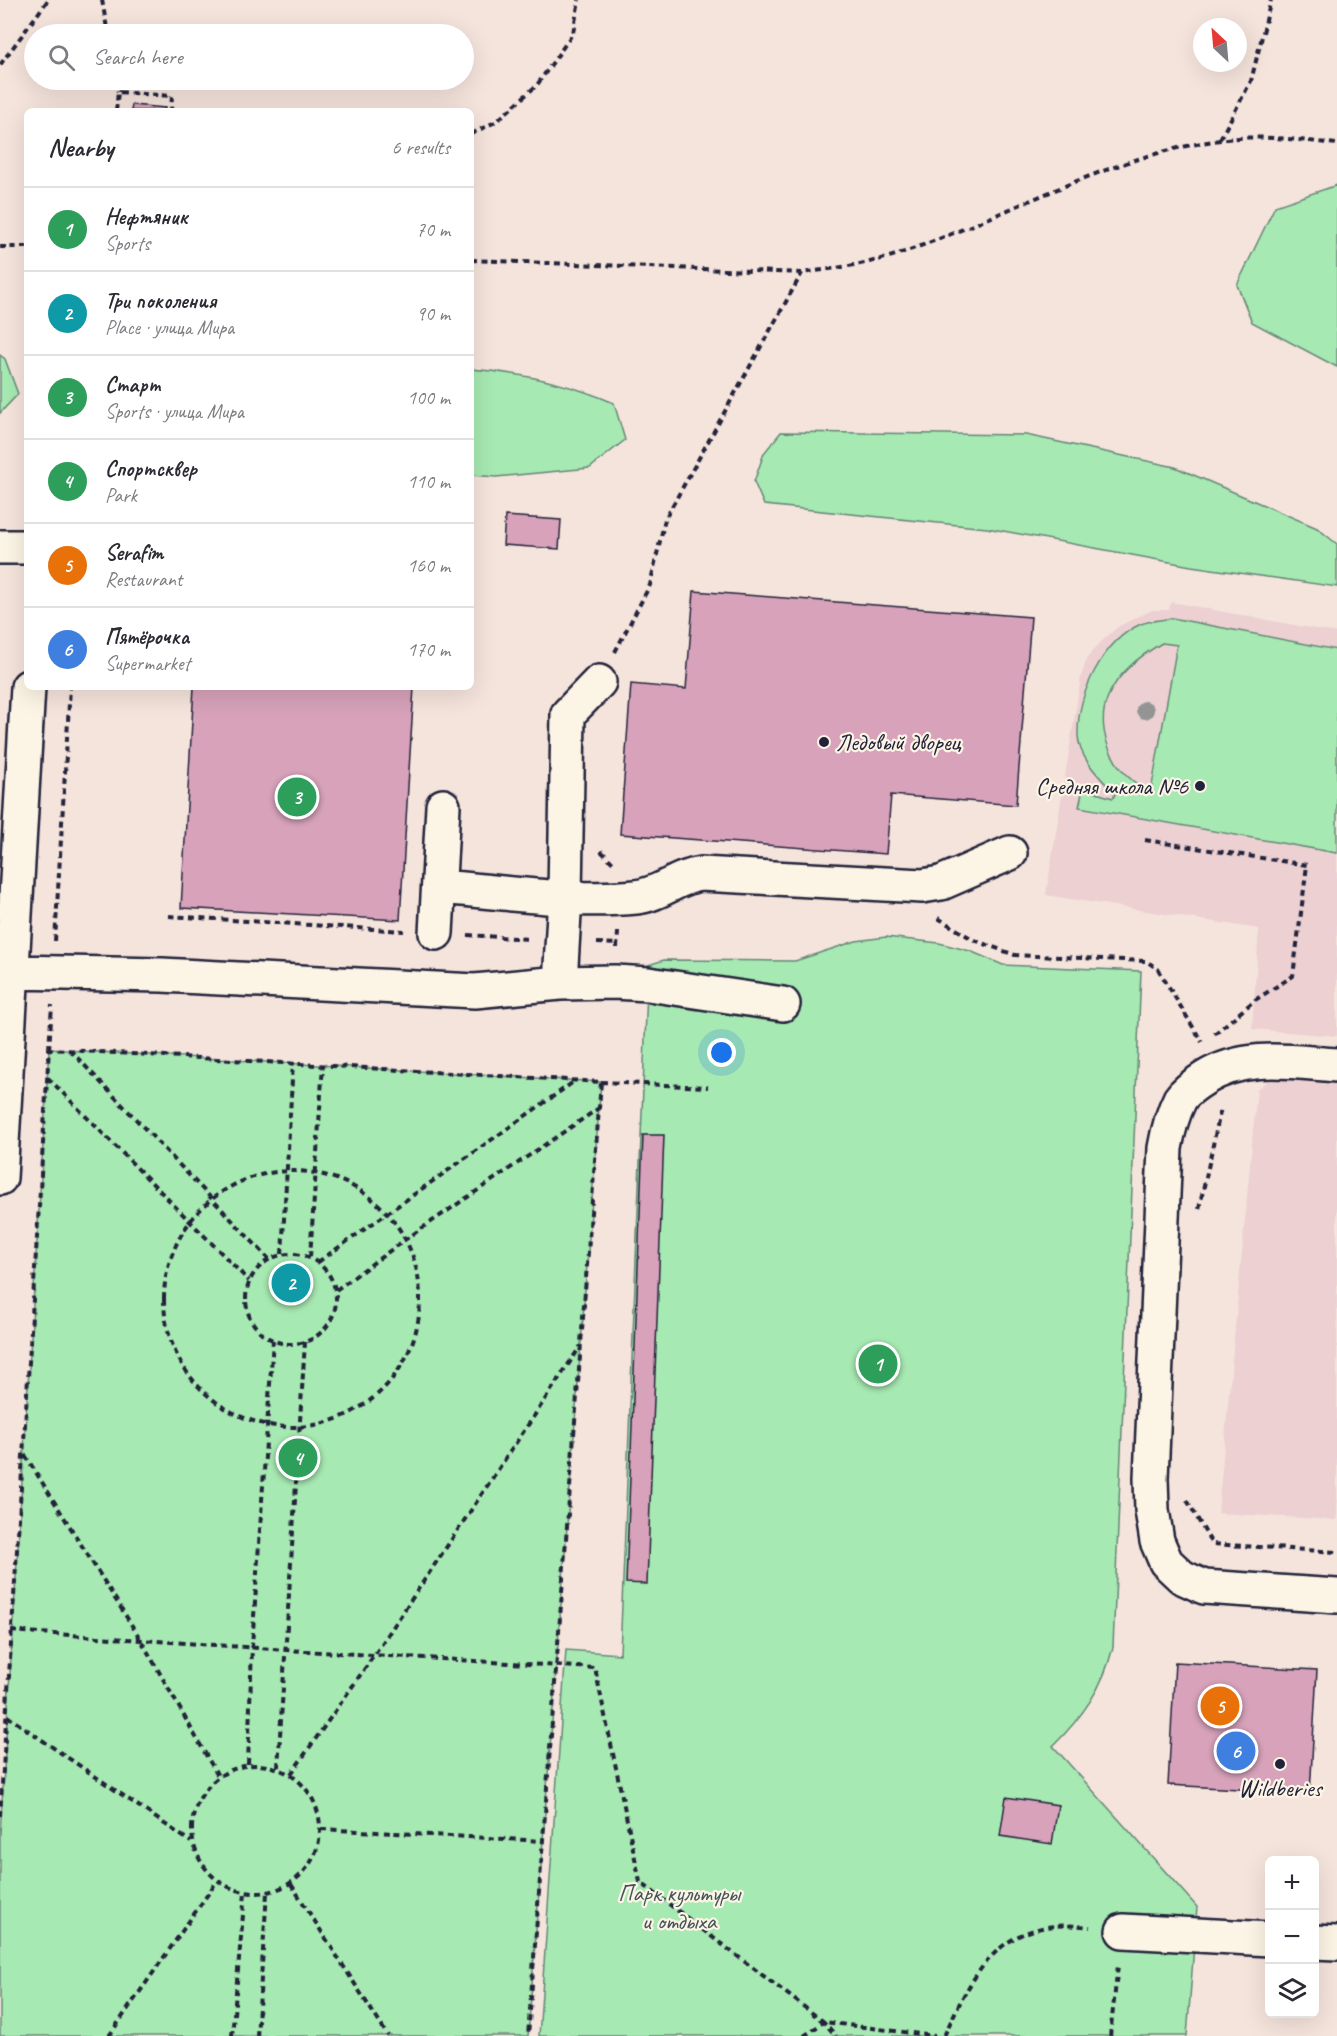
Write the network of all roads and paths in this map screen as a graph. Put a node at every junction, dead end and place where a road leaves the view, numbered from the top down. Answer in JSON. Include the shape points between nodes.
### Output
{"nodes":[{"id":1,"x":48,"y":0,"type":"edge"},
{"id":2,"x":102,"y":0,"type":"edge"},
{"id":3,"x":579,"y":0,"type":"edge"},
{"id":4,"x":1271,"y":0,"type":"edge"},
{"id":5,"x":30,"y":24,"type":"edge"},
{"id":6,"x":106,"y":24,"type":"edge"},
{"id":7,"x":24,"y":32,"type":"edge"},
{"id":8,"x":0,"y":65,"type":"edge"},
{"id":9,"x":118,"y":92,"type":"joint"},
{"id":10,"x":116,"y":108,"type":"edge"},
{"id":11,"x":171,"y":108,"type":"edge"},
{"id":12,"x":474,"y":132,"type":"edge"},
{"id":13,"x":1220,"y":140,"type":"junction"},
{"id":14,"x":1337,"y":144,"type":"edge"},
{"id":15,"x":0,"y":247,"type":"edge"},
{"id":16,"x":24,"y":247,"type":"edge"},
{"id":17,"x":474,"y":260,"type":"edge"},
{"id":18,"x":802,"y":273,"type":"junction"},
{"id":19,"x":0,"y":547,"type":"edge"},
{"id":20,"x":24,"y":548,"type":"edge"},
{"id":21,"x":599,"y":682,"type":"joint"},
{"id":22,"x":28,"y":690,"type":"edge"},
{"id":23,"x":70,"y":690,"type":"edge"},
{"id":24,"x":443,"y":806,"type":"dead end"},
{"id":25,"x":1145,"y":840,"type":"dead end"},
{"id":26,"x":597,"y":846,"type":"dead end"},
{"id":27,"x":1010,"y":853,"type":"dead end"},
{"id":28,"x":439,"y":887,"type":"junction"},
{"id":29,"x":566,"y":896,"type":"junction"},
{"id":30,"x":638,"y":897,"type":"junction"},
{"id":31,"x":169,"y":916,"type":"dead end"},
{"id":32,"x":935,"y":916,"type":"dead end"},
{"id":33,"x":436,"y":933,"type":"junction"},
{"id":34,"x":562,"y":941,"type":"junction"},
{"id":35,"x":617,"y":944,"type":"junction"},
{"id":36,"x":13,"y":972,"type":"junction"},
{"id":37,"x":54,"y":972,"type":"junction"},
{"id":38,"x":615,"y":982,"type":"junction"},
{"id":39,"x":560,"y":983,"type":"junction"},
{"id":40,"x":783,"y":1004,"type":"dead end"},
{"id":41,"x":5,"y":1011,"type":"edge"},
{"id":42,"x":49,"y":1049,"type":"junction"},
{"id":43,"x":70,"y":1050,"type":"junction"},
{"id":44,"x":293,"y":1062,"type":"junction"},
{"id":45,"x":323,"y":1064,"type":"junction"},
{"id":46,"x":1337,"y":1065,"type":"edge"},
{"id":47,"x":1218,"y":1070,"type":"junction"},
{"id":48,"x":48,"y":1078,"type":"junction"},
{"id":49,"x":577,"y":1080,"type":"junction"},
{"id":50,"x":601,"y":1082,"type":"junction"},
{"id":51,"x":708,"y":1087,"type":"dead end"},
{"id":52,"x":599,"y":1108,"type":"junction"},
{"id":53,"x":286,"y":1171,"type":"junction"},
{"id":54,"x":315,"y":1173,"type":"junction"},
{"id":55,"x":0,"y":1178,"type":"edge"},
{"id":56,"x":212,"y":1199,"type":"junction"},
{"id":57,"x":1199,"y":1211,"type":"dead end"},
{"id":58,"x":388,"y":1214,"type":"junction"},
{"id":59,"x":189,"y":1222,"type":"junction"},
{"id":60,"x":406,"y":1239,"type":"junction"},
{"id":61,"x":282,"y":1254,"type":"junction"},
{"id":62,"x":309,"y":1257,"type":"junction"},
{"id":63,"x":269,"y":1259,"type":"junction"},
{"id":64,"x":318,"y":1262,"type":"junction"},
{"id":65,"x":249,"y":1281,"type":"junction"},
{"id":66,"x":336,"y":1290,"type":"junction"},
{"id":67,"x":273,"y":1340,"type":"junction"},
{"id":68,"x":305,"y":1342,"type":"junction"},
{"id":69,"x":580,"y":1346,"type":"junction"},
{"id":70,"x":267,"y":1425,"type":"junction"},
{"id":71,"x":300,"y":1427,"type":"junction"},
{"id":72,"x":25,"y":1455,"type":"junction"},
{"id":73,"x":1186,"y":1498,"type":"dead end"},
{"id":74,"x":1337,"y":1552,"type":"edge"},
{"id":75,"x":1337,"y":1596,"type":"edge"},
{"id":76,"x":11,"y":1631,"type":"junction"},
{"id":77,"x":141,"y":1640,"type":"junction"},
{"id":78,"x":252,"y":1646,"type":"junction"},
{"id":79,"x":287,"y":1650,"type":"junction"},
{"id":80,"x":375,"y":1654,"type":"junction"},
{"id":81,"x":556,"y":1665,"type":"junction"},
{"id":82,"x":6,"y":1716,"type":"junction"},
{"id":83,"x":248,"y":1764,"type":"junction"},
{"id":84,"x":278,"y":1767,"type":"junction"},
{"id":85,"x":291,"y":1774,"type":"junction"},
{"id":86,"x":218,"y":1776,"type":"junction"},
{"id":87,"x":0,"y":1816,"type":"edge"},
{"id":88,"x":321,"y":1829,"type":"junction"},
{"id":89,"x":543,"y":1840,"type":"junction"},
{"id":90,"x":192,"y":1842,"type":"junction"},
{"id":91,"x":217,"y":1881,"type":"junction"},
{"id":92,"x":291,"y":1884,"type":"junction"},
{"id":93,"x":244,"y":1893,"type":"junction"},
{"id":94,"x":267,"y":1893,"type":"junction"},
{"id":95,"x":1123,"y":1931,"type":"junction"},
{"id":96,"x":1265,"y":1939,"type":"edge"},
{"id":97,"x":1319,"y":1942,"type":"edge"},
{"id":98,"x":1337,"y":1943,"type":"edge"},
{"id":99,"x":824,"y":2022,"type":"junction"},
{"id":100,"x":109,"y":2036,"type":"edge"},
{"id":101,"x":232,"y":2036,"type":"edge"},
{"id":102,"x":256,"y":2036,"type":"edge"},
{"id":103,"x":388,"y":2036,"type":"edge"},
{"id":104,"x":528,"y":2036,"type":"edge"},
{"id":105,"x":804,"y":2036,"type":"edge"},
{"id":106,"x":836,"y":2036,"type":"edge"},
{"id":107,"x":935,"y":2036,"type":"edge"},
{"id":108,"x":944,"y":2036,"type":"edge"},
{"id":109,"x":1110,"y":2036,"type":"edge"}],
"edges":[{"from":1,"to":5,"type":"path"},
{"from":2,"to":6,"type":"path"},
{"from":3,"to":12,"type":"path","via":[[573,33],[537,85],[497,121]]},
{"from":4,"to":13,"type":"path","via":[[1251,81]]},
{"from":7,"to":8,"type":"path"},
{"from":9,"to":10,"type":"path"},
{"from":9,"to":11,"type":"path","via":[[172,96]]},
{"from":13,"to":14,"type":"path","via":[[1268,136]]},
{"from":13,"to":18,"type":"path","via":[[1142,156],[902,253]]},
{"from":15,"to":16,"type":"path"},
{"from":17,"to":18,"type":"path"},
{"from":18,"to":21,"type":"path","via":[[665,519],[650,585]]},
{"from":19,"to":20,"type":"street"},
{"from":21,"to":29,"type":"street","via":[[568,714]]},
{"from":22,"to":36,"type":"street"},
{"from":23,"to":37,"type":"path"},
{"from":24,"to":28,"type":"street"},
{"from":25,"to":32,"type":"path","via":[[1307,865],[1293,976],[1255,1000],[1203,1043],[1158,969],[1146,961],[1015,955],[974,940]]},
{"from":26,"to":30,"type":"path","via":[[609,861],[637,874]]},
{"from":27,"to":30,"type":"street","via":[[941,883],[922,886],[700,874]]},
{"from":28,"to":29,"type":"street"},
{"from":28,"to":33,"type":"street"},
{"from":29,"to":30,"type":"street"},
{"from":29,"to":34,"type":"street"},
{"from":30,"to":35,"type":"path","via":[[638,918],[619,919]]},
{"from":31,"to":33,"type":"path"},
{"from":33,"to":34,"type":"path"},
{"from":34,"to":35,"type":"path"},
{"from":34,"to":39,"type":"street"},
{"from":35,"to":38,"type":"path"},
{"from":36,"to":37,"type":"street"},
{"from":36,"to":41,"type":"street"},
{"from":37,"to":39,"type":"street","via":[[475,991]]},
{"from":37,"to":42,"type":"path"},
{"from":38,"to":39,"type":"street"},
{"from":38,"to":40,"type":"street"},
{"from":41,"to":55,"type":"street"},
{"from":42,"to":43,"type":"path"},
{"from":42,"to":48,"type":"path"},
{"from":43,"to":44,"type":"path"},
{"from":43,"to":56,"type":"path"},
{"from":44,"to":45,"type":"path"},
{"from":44,"to":53,"type":"path"},
{"from":45,"to":49,"type":"path"},
{"from":45,"to":54,"type":"path"},
{"from":46,"to":47,"type":"street","via":[[1270,1060],[1241,1062]]},
{"from":47,"to":57,"type":"path","via":[[1227,1083]]},
{"from":47,"to":75,"type":"street","via":[[1182,1096],[1171,1118],[1165,1148],[1151,1478],[1157,1540],[1166,1562],[1182,1577],[1204,1587]]},
{"from":48,"to":59,"type":"path"},
{"from":48,"to":72,"type":"path"},
{"from":49,"to":50,"type":"path"},
{"from":49,"to":58,"type":"path"},
{"from":50,"to":51,"type":"path"},
{"from":50,"to":52,"type":"path"},
{"from":52,"to":60,"type":"path"},
{"from":52,"to":69,"type":"path"},
{"from":53,"to":54,"type":"path"},
{"from":53,"to":56,"type":"path","via":[[253,1177]]},
{"from":53,"to":61,"type":"path"},
{"from":54,"to":58,"type":"path","via":[[359,1190]]},
{"from":54,"to":62,"type":"path"},
{"from":56,"to":59,"type":"path"},
{"from":56,"to":63,"type":"path"},
{"from":58,"to":60,"type":"path"},
{"from":58,"to":64,"type":"path"},
{"from":59,"to":65,"type":"path"},
{"from":59,"to":70,"type":"path","via":[[172,1255],[164,1290],[172,1345],[185,1371],[206,1394],[241,1417]]},
{"from":60,"to":66,"type":"path"},
{"from":60,"to":71,"type":"path","via":[[416,1270],[420,1312],[401,1367],[382,1390],[357,1410],[330,1422]]},
{"from":61,"to":62,"type":"path"},
{"from":61,"to":63,"type":"path"},
{"from":62,"to":64,"type":"path"},
{"from":63,"to":65,"type":"path"},
{"from":64,"to":66,"type":"path","via":[[330,1274]]},
{"from":65,"to":67,"type":"path","via":[[248,1313],[258,1330]]},
{"from":66,"to":68,"type":"path","via":[[337,1304],[331,1322],[321,1334]]},
{"from":67,"to":68,"type":"path","via":[[288,1344]]},
{"from":67,"to":70,"type":"path"},
{"from":68,"to":71,"type":"path"},
{"from":69,"to":80,"type":"path"},
{"from":69,"to":81,"type":"path"},
{"from":70,"to":71,"type":"path"},
{"from":70,"to":78,"type":"path"},
{"from":71,"to":79,"type":"path"},
{"from":72,"to":76,"type":"path"},
{"from":72,"to":77,"type":"path"},
{"from":73,"to":74,"type":"path","via":[[1212,1544]]},
{"from":76,"to":77,"type":"path"},
{"from":76,"to":82,"type":"path"},
{"from":77,"to":78,"type":"path"},
{"from":77,"to":86,"type":"path"},
{"from":78,"to":79,"type":"path"},
{"from":78,"to":83,"type":"path"},
{"from":79,"to":80,"type":"path"},
{"from":79,"to":84,"type":"path"},
{"from":80,"to":81,"type":"path"},
{"from":80,"to":85,"type":"path"},
{"from":81,"to":89,"type":"path"},
{"from":81,"to":99,"type":"path","via":[[595,1668],[640,1882]]},
{"from":82,"to":87,"type":"path"},
{"from":82,"to":90,"type":"path"},
{"from":83,"to":84,"type":"path"},
{"from":83,"to":86,"type":"path"},
{"from":84,"to":85,"type":"path"},
{"from":85,"to":88,"type":"path","via":[[306,1787],[319,1812]]},
{"from":86,"to":90,"type":"path","via":[[202,1792],[192,1816]]},
{"from":88,"to":89,"type":"path"},
{"from":88,"to":92,"type":"path","via":[[318,1849],[308,1869]]},
{"from":89,"to":104,"type":"path"},
{"from":90,"to":91,"type":"path","via":[[197,1857]]},
{"from":91,"to":93,"type":"path"},
{"from":91,"to":100,"type":"path"},
{"from":92,"to":94,"type":"path"},
{"from":92,"to":103,"type":"path"},
{"from":93,"to":94,"type":"path"},
{"from":93,"to":101,"type":"path"},
{"from":94,"to":102,"type":"path"},
{"from":95,"to":96,"type":"street"},
{"from":95,"to":108,"type":"path","via":[[1062,1923],[1023,1932],[989,1958],[965,1991]]},
{"from":95,"to":109,"type":"path"},
{"from":97,"to":98,"type":"street"},
{"from":99,"to":105,"type":"path"},
{"from":99,"to":106,"type":"path"},
{"from":99,"to":107,"type":"path"}]}
